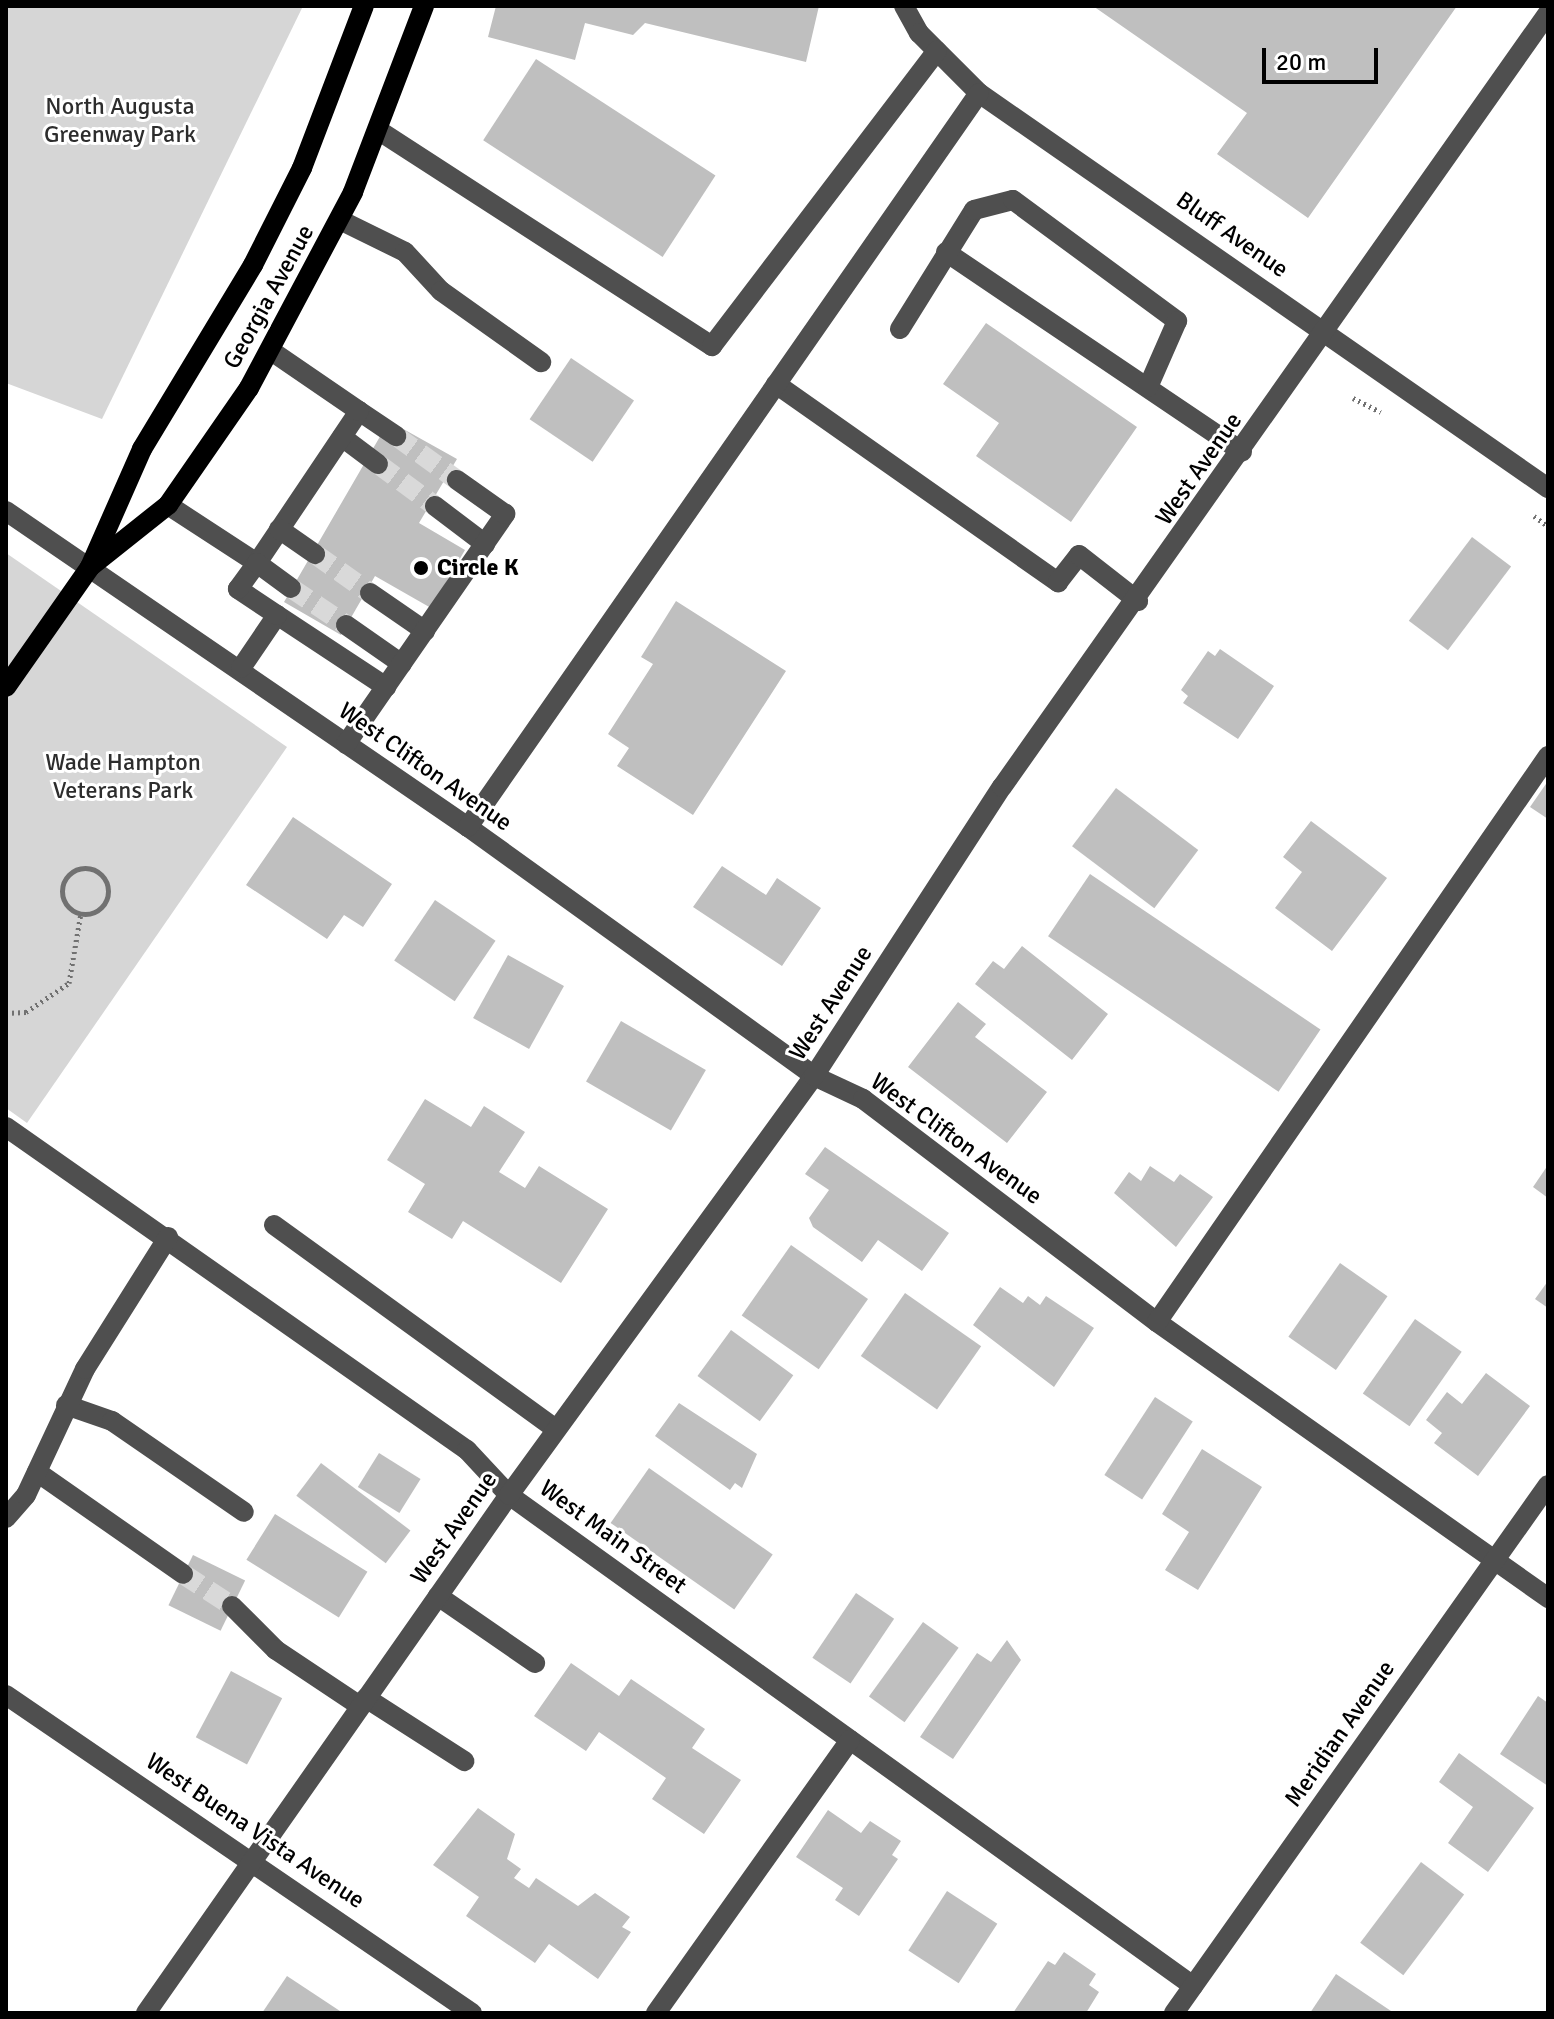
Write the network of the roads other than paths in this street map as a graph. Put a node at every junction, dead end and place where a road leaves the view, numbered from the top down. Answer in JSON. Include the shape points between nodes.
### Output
{"nodes":[{"id":1,"x":364,"y":6,"type":"edge"},
{"id":2,"x":424,"y":6,"type":"edge"},
{"id":3,"x":904,"y":6,"type":"edge"},
{"id":4,"x":1548,"y":13,"type":"edge"},
{"id":5,"x":937,"y":51,"type":"junction"},
{"id":6,"x":979,"y":93,"type":"junction"},
{"id":7,"x":378,"y":130,"type":"junction"},
{"id":8,"x":340,"y":220,"type":"junction"},
{"id":9,"x":946,"y":252,"type":"junction"},
{"id":10,"x":900,"y":329,"type":"dead end"},
{"id":11,"x":1327,"y":332,"type":"junction"},
{"id":12,"x":270,"y":350,"type":"junction"},
{"id":13,"x":541,"y":362,"type":"dead end"},
{"id":14,"x":776,"y":384,"type":"junction"},
{"id":15,"x":1148,"y":387,"type":"junction"},
{"id":16,"x":359,"y":411,"type":"junction"},
{"id":17,"x":396,"y":436,"type":"tunnel mouth"},
{"id":18,"x":342,"y":437,"type":"junction"},
{"id":19,"x":1242,"y":452,"type":"junction"},
{"id":20,"x":378,"y":464,"type":"tunnel mouth"},
{"id":21,"x":457,"y":480,"type":"tunnel mouth"},
{"id":22,"x":1548,"y":488,"type":"edge"},
{"id":23,"x":168,"y":505,"type":"junction"},
{"id":24,"x":435,"y":506,"type":"tunnel mouth"},
{"id":25,"x":6,"y":511,"type":"edge"},
{"id":26,"x":279,"y":529,"type":"junction"},
{"id":27,"x":485,"y":544,"type":"junction"},
{"id":28,"x":315,"y":554,"type":"tunnel mouth"},
{"id":29,"x":257,"y":563,"type":"junction"},
{"id":30,"x":90,"y":567,"type":"junction"},
{"id":31,"x":291,"y":588,"type":"tunnel mouth"},
{"id":32,"x":370,"y":593,"type":"tunnel mouth"},
{"id":33,"x":1138,"y":601,"type":"junction"},
{"id":34,"x":277,"y":615,"type":"junction"},
{"id":35,"x":346,"y":625,"type":"tunnel mouth"},
{"id":36,"x":425,"y":631,"type":"junction"},
{"id":37,"x":402,"y":664,"type":"junction"},
{"id":38,"x":241,"y":668,"type":"junction"},
{"id":39,"x":6,"y":687,"type":"edge"},
{"id":40,"x":386,"y":687,"type":"junction"},
{"id":41,"x":346,"y":744,"type":"junction"},
{"id":42,"x":1548,"y":756,"type":"edge"},
{"id":43,"x":468,"y":827,"type":"junction"},
{"id":44,"x":814,"y":1076,"type":"junction"},
{"id":45,"x":6,"y":1127,"type":"edge"},
{"id":46,"x":274,"y":1225,"type":"dead end"},
{"id":47,"x":168,"y":1237,"type":"junction"},
{"id":48,"x":1157,"y":1322,"type":"junction"},
{"id":49,"x":66,"y":1405,"type":"junction"},
{"id":50,"x":556,"y":1429,"type":"junction"},
{"id":51,"x":37,"y":1472,"type":"junction"},
{"id":52,"x":1548,"y":1485,"type":"edge"},
{"id":53,"x":509,"y":1495,"type":"junction"},
{"id":54,"x":244,"y":1512,"type":"dead end"},
{"id":55,"x":6,"y":1518,"type":"edge"},
{"id":56,"x":1493,"y":1562,"type":"junction"},
{"id":57,"x":183,"y":1574,"type":"tunnel mouth"},
{"id":58,"x":438,"y":1596,"type":"junction"},
{"id":59,"x":1548,"y":1598,"type":"edge"},
{"id":60,"x":232,"y":1606,"type":"tunnel mouth"},
{"id":61,"x":535,"y":1663,"type":"dead end"},
{"id":62,"x":7,"y":1697,"type":"edge"},
{"id":63,"x":363,"y":1702,"type":"junction"},
{"id":64,"x":850,"y":1740,"type":"junction"},
{"id":65,"x":464,"y":1761,"type":"dead end"},
{"id":66,"x":253,"y":1862,"type":"junction"},
{"id":67,"x":1193,"y":1986,"type":"junction"},
{"id":68,"x":146,"y":2013,"type":"edge"},
{"id":69,"x":472,"y":2013,"type":"edge"},
{"id":70,"x":656,"y":2013,"type":"edge"},
{"id":71,"x":1174,"y":2013,"type":"edge"}],
"edges":[{"from":1,"to":30,"type":"main road","name":"Georgia Avenue","via":[[302,168],[223,318],[142,449]]},
{"from":2,"to":7,"type":"main road","name":"Georgia Avenue"},
{"from":3,"to":5,"type":"street","name":"Bluff Avenue"},
{"from":4,"to":11,"type":"street","name":"West Avenue"},
{"from":5,"to":6,"type":"street","name":"Bluff Avenue"},
{"from":5,"to":7,"type":"street","via":[[712,346]]},
{"from":6,"to":11,"type":"street","name":"Bluff Avenue"},
{"from":6,"to":14,"type":"street"},
{"from":7,"to":8,"type":"main road","name":"Georgia Avenue"},
{"from":8,"to":12,"type":"main road","name":"Georgia Avenue"},
{"from":8,"to":13,"type":"street","via":[[405,252],[441,291]]},
{"from":9,"to":10,"type":"street"},
{"from":9,"to":15,"type":"street"},
{"from":9,"to":15,"type":"street","via":[[974,210],[1013,200],[1177,321]]},
{"from":11,"to":19,"type":"street","name":"West Avenue"},
{"from":11,"to":22,"type":"street","name":"Bluff Avenue"},
{"from":12,"to":16,"type":"street"},
{"from":12,"to":23,"type":"main road","name":"Georgia Avenue"},
{"from":14,"to":33,"type":"street","via":[[1058,582],[1079,555]]},
{"from":14,"to":43,"type":"street"},
{"from":15,"to":19,"type":"street"},
{"from":16,"to":17,"type":"street"},
{"from":16,"to":18,"type":"street"},
{"from":18,"to":20,"type":"street"},
{"from":18,"to":26,"type":"street"},
{"from":19,"to":33,"type":"street","name":"West Avenue"},
{"from":21,"to":27,"type":"street","via":[[505,514]]},
{"from":23,"to":29,"type":"street"},
{"from":23,"to":30,"type":"main road","name":"Georgia Avenue"},
{"from":24,"to":27,"type":"street"},
{"from":25,"to":30,"type":"street","name":"West Clifton Avenue"},
{"from":26,"to":28,"type":"street"},
{"from":26,"to":29,"type":"street"},
{"from":27,"to":36,"type":"street"},
{"from":29,"to":31,"type":"street"},
{"from":29,"to":34,"type":"street","via":[[238,589]]},
{"from":30,"to":38,"type":"street","name":"West Clifton Avenue"},
{"from":30,"to":39,"type":"main road","name":"Georgia Avenue"},
{"from":32,"to":36,"type":"street"},
{"from":33,"to":44,"type":"street","name":"West Avenue","via":[[1002,787]]},
{"from":34,"to":38,"type":"street"},
{"from":34,"to":40,"type":"street"},
{"from":35,"to":37,"type":"street"},
{"from":36,"to":37,"type":"street"},
{"from":37,"to":40,"type":"street"},
{"from":38,"to":41,"type":"street","name":"West Clifton Avenue"},
{"from":40,"to":41,"type":"street"},
{"from":41,"to":43,"type":"street","name":"West Clifton Avenue"},
{"from":42,"to":48,"type":"street"},
{"from":43,"to":44,"type":"street","name":"West Clifton Avenue"},
{"from":44,"to":48,"type":"street","name":"West Clifton Avenue","via":[[863,1099]]},
{"from":44,"to":50,"type":"street","name":"West Avenue"},
{"from":45,"to":47,"type":"street","name":"West Main Street"},
{"from":46,"to":50,"type":"street"},
{"from":47,"to":49,"type":"street"},
{"from":47,"to":53,"type":"street","name":"West Main Street","via":[[467,1450]]},
{"from":48,"to":56,"type":"street","name":"West Clifton Avenue"},
{"from":49,"to":51,"type":"street"},
{"from":49,"to":54,"type":"street","via":[[112,1421]]},
{"from":50,"to":53,"type":"street","name":"West Avenue"},
{"from":51,"to":55,"type":"street"},
{"from":51,"to":57,"type":"street"},
{"from":52,"to":56,"type":"street","name":"Meridian Avenue"},
{"from":53,"to":58,"type":"street","name":"West Avenue"},
{"from":53,"to":64,"type":"street","name":"West Main Street"},
{"from":56,"to":59,"type":"street","name":"West Clifton Avenue"},
{"from":56,"to":67,"type":"street","name":"Meridian Avenue"},
{"from":58,"to":61,"type":"street"},
{"from":58,"to":63,"type":"street","name":"West Avenue"},
{"from":60,"to":63,"type":"street","via":[[276,1650]]},
{"from":62,"to":66,"type":"street","name":"West Buena Vista Avenue"},
{"from":63,"to":65,"type":"street"},
{"from":63,"to":66,"type":"street","name":"West Avenue"},
{"from":64,"to":67,"type":"street","name":"West Main Street"},
{"from":64,"to":70,"type":"street"},
{"from":66,"to":68,"type":"street","name":"West Avenue"},
{"from":66,"to":69,"type":"street","name":"West Buena Vista Avenue"},
{"from":67,"to":71,"type":"street","name":"Meridian Avenue"}]}
